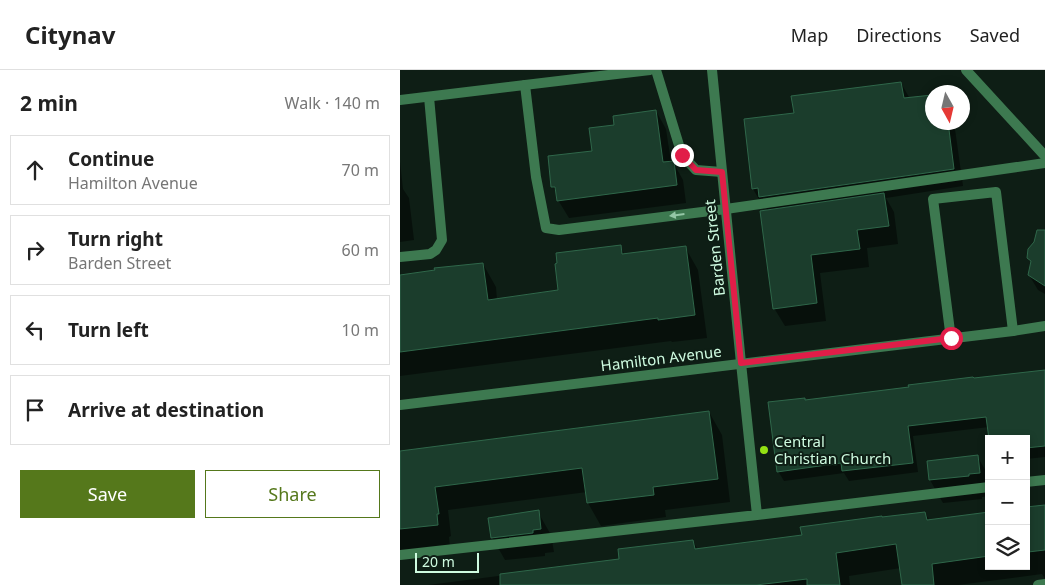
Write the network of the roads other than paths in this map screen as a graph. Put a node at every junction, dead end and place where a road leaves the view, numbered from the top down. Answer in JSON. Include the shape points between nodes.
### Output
{"nodes":[{"id":1,"x":650,"y":70,"type":"edge"},
{"id":2,"x":656,"y":70,"type":"edge"},
{"id":3,"x":712,"y":70,"type":"edge"},
{"id":4,"x":966,"y":70,"type":"edge"},
{"id":5,"x":524,"y":85,"type":"junction"},
{"id":6,"x":429,"y":96,"type":"junction"},
{"id":7,"x":400,"y":100,"type":"edge"},
{"id":8,"x":1045,"y":156,"type":"edge"},
{"id":9,"x":1045,"y":163,"type":"edge"},
{"id":10,"x":722,"y":172,"type":"junction"},
{"id":11,"x":726,"y":209,"type":"junction"},
{"id":12,"x":400,"y":257,"type":"edge"},
{"id":13,"x":1045,"y":326,"type":"edge"},
{"id":14,"x":1013,"y":331,"type":"junction"},
{"id":15,"x":951,"y":338,"type":"junction"},
{"id":16,"x":741,"y":363,"type":"junction"},
{"id":17,"x":400,"y":405,"type":"edge"},
{"id":18,"x":1045,"y":480,"type":"edge"},
{"id":19,"x":1030,"y":482,"type":"edge"},
{"id":20,"x":985,"y":487,"type":"edge"},
{"id":21,"x":756,"y":515,"type":"junction"},
{"id":22,"x":400,"y":555,"type":"edge"},
{"id":23,"x":1045,"y":584,"type":"edge"},
{"id":24,"x":1038,"y":585,"type":"edge"}],
"edges":[{"from":1,"to":5,"type":"street"},
{"from":2,"to":10,"type":"street","via":[[682,155],[696,170]]},
{"from":3,"to":10,"type":"street","name":"Barden Street"},
{"from":4,"to":8,"type":"street"},
{"from":5,"to":6,"type":"street"},
{"from":11,"to":5,"type":"street","one_way":true,"via":[[559,230],[546,228]]},
{"from":6,"to":7,"type":"street"},
{"from":6,"to":12,"type":"street","via":[[442,240],[430,254]]},
{"from":9,"to":11,"type":"street"},
{"from":10,"to":11,"type":"street","name":"Barden Street"},
{"from":11,"to":16,"type":"street","name":"Barden Street"},
{"from":13,"to":14,"type":"street","name":"Hamilton Avenue"},
{"from":14,"to":15,"type":"street","name":"Hamilton Avenue"},
{"from":14,"to":15,"type":"street","via":[[996,192],[933,199]]},
{"from":15,"to":16,"type":"street","name":"Hamilton Avenue"},
{"from":16,"to":17,"type":"street","name":"Hamilton Avenue"},
{"from":16,"to":21,"type":"street","name":"Barden Street"},
{"from":18,"to":19,"type":"street"},
{"from":20,"to":21,"type":"street"},
{"from":21,"to":22,"type":"street"},
{"from":23,"to":24,"type":"street"}]}
